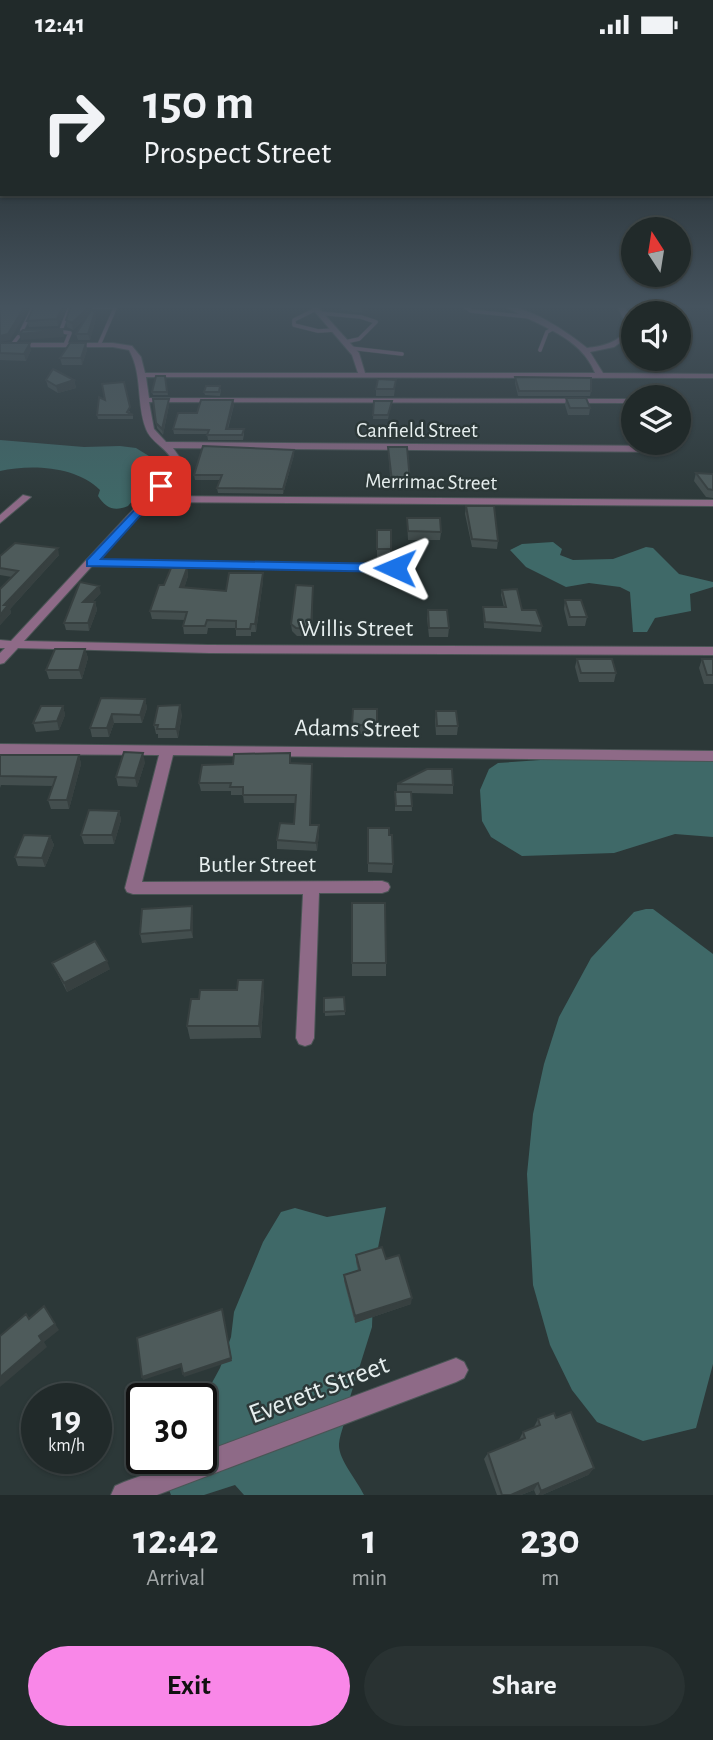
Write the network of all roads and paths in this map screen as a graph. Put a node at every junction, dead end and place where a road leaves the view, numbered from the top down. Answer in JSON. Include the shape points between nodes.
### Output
{"nodes":[{"id":1,"x":141,"y":375,"type":"joint"},
{"id":2,"x":362,"y":376,"type":"joint"},
{"id":3,"x":491,"y":376,"type":"junction"},
{"id":4,"x":600,"y":376,"type":"joint"},
{"id":5,"x":713,"y":376,"type":"edge"},
{"id":6,"x":144,"y":400,"type":"junction"},
{"id":7,"x":494,"y":400,"type":"junction"},
{"id":8,"x":621,"y":401,"type":"edge"},
{"id":9,"x":164,"y":445,"type":"junction"},
{"id":10,"x":621,"y":449,"type":"edge"},
{"id":11,"x":26,"y":497,"type":"dead end"},
{"id":12,"x":149,"y":499,"type":"junction"},
{"id":13,"x":713,"y":503,"type":"edge"},
{"id":14,"x":0,"y":520,"type":"edge"},
{"id":15,"x":92,"y":563,"type":"junction"},
{"id":16,"x":395,"y":568,"type":"dead end"},
{"id":17,"x":6,"y":646,"type":"edge"},
{"id":18,"x":713,"y":651,"type":"edge"},
{"id":19,"x":0,"y":660,"type":"edge"},
{"id":20,"x":0,"y":749,"type":"edge"},
{"id":21,"x":167,"y":752,"type":"junction"},
{"id":22,"x":713,"y":756,"type":"edge"},
{"id":23,"x":311,"y":887,"type":"junction"},
{"id":24,"x":382,"y":887,"type":"dead end"},
{"id":25,"x":305,"y":1038,"type":"dead end"},
{"id":26,"x":456,"y":1370,"type":"dead end"},
{"id":27,"x":124,"y":1495,"type":"edge"}],
"edges":[{"from":1,"to":2,"type":"street"},
{"from":1,"to":6,"type":"street"},
{"from":2,"to":3,"type":"street"},
{"from":3,"to":4,"type":"street"},
{"from":3,"to":7,"type":"street"},
{"from":4,"to":5,"type":"street"},
{"from":6,"to":7,"type":"street"},
{"from":6,"to":9,"type":"street","via":[[151,432]]},
{"from":7,"to":8,"type":"street"},
{"from":9,"to":10,"type":"street","name":"Canfield Street"},
{"from":9,"to":12,"type":"street","via":[[176,456],[178,465]]},
{"from":11,"to":14,"type":"street"},
{"from":12,"to":13,"type":"street","name":"Merrimac Street"},
{"from":12,"to":15,"type":"street"},
{"from":15,"to":16,"type":"street"},
{"from":15,"to":17,"type":"street"},
{"from":17,"to":18,"type":"street","name":"Willis Street"},
{"from":17,"to":19,"type":"street"},
{"from":20,"to":21,"type":"street","name":"Adams Street"},
{"from":21,"to":22,"type":"street","name":"Adams Street"},
{"from":21,"to":23,"type":"street","name":"Butler Street","via":[[133,888]]},
{"from":23,"to":24,"type":"street","name":"Butler Street"},
{"from":23,"to":25,"type":"street"},
{"from":26,"to":27,"type":"street","name":"Everett Street"}]}
